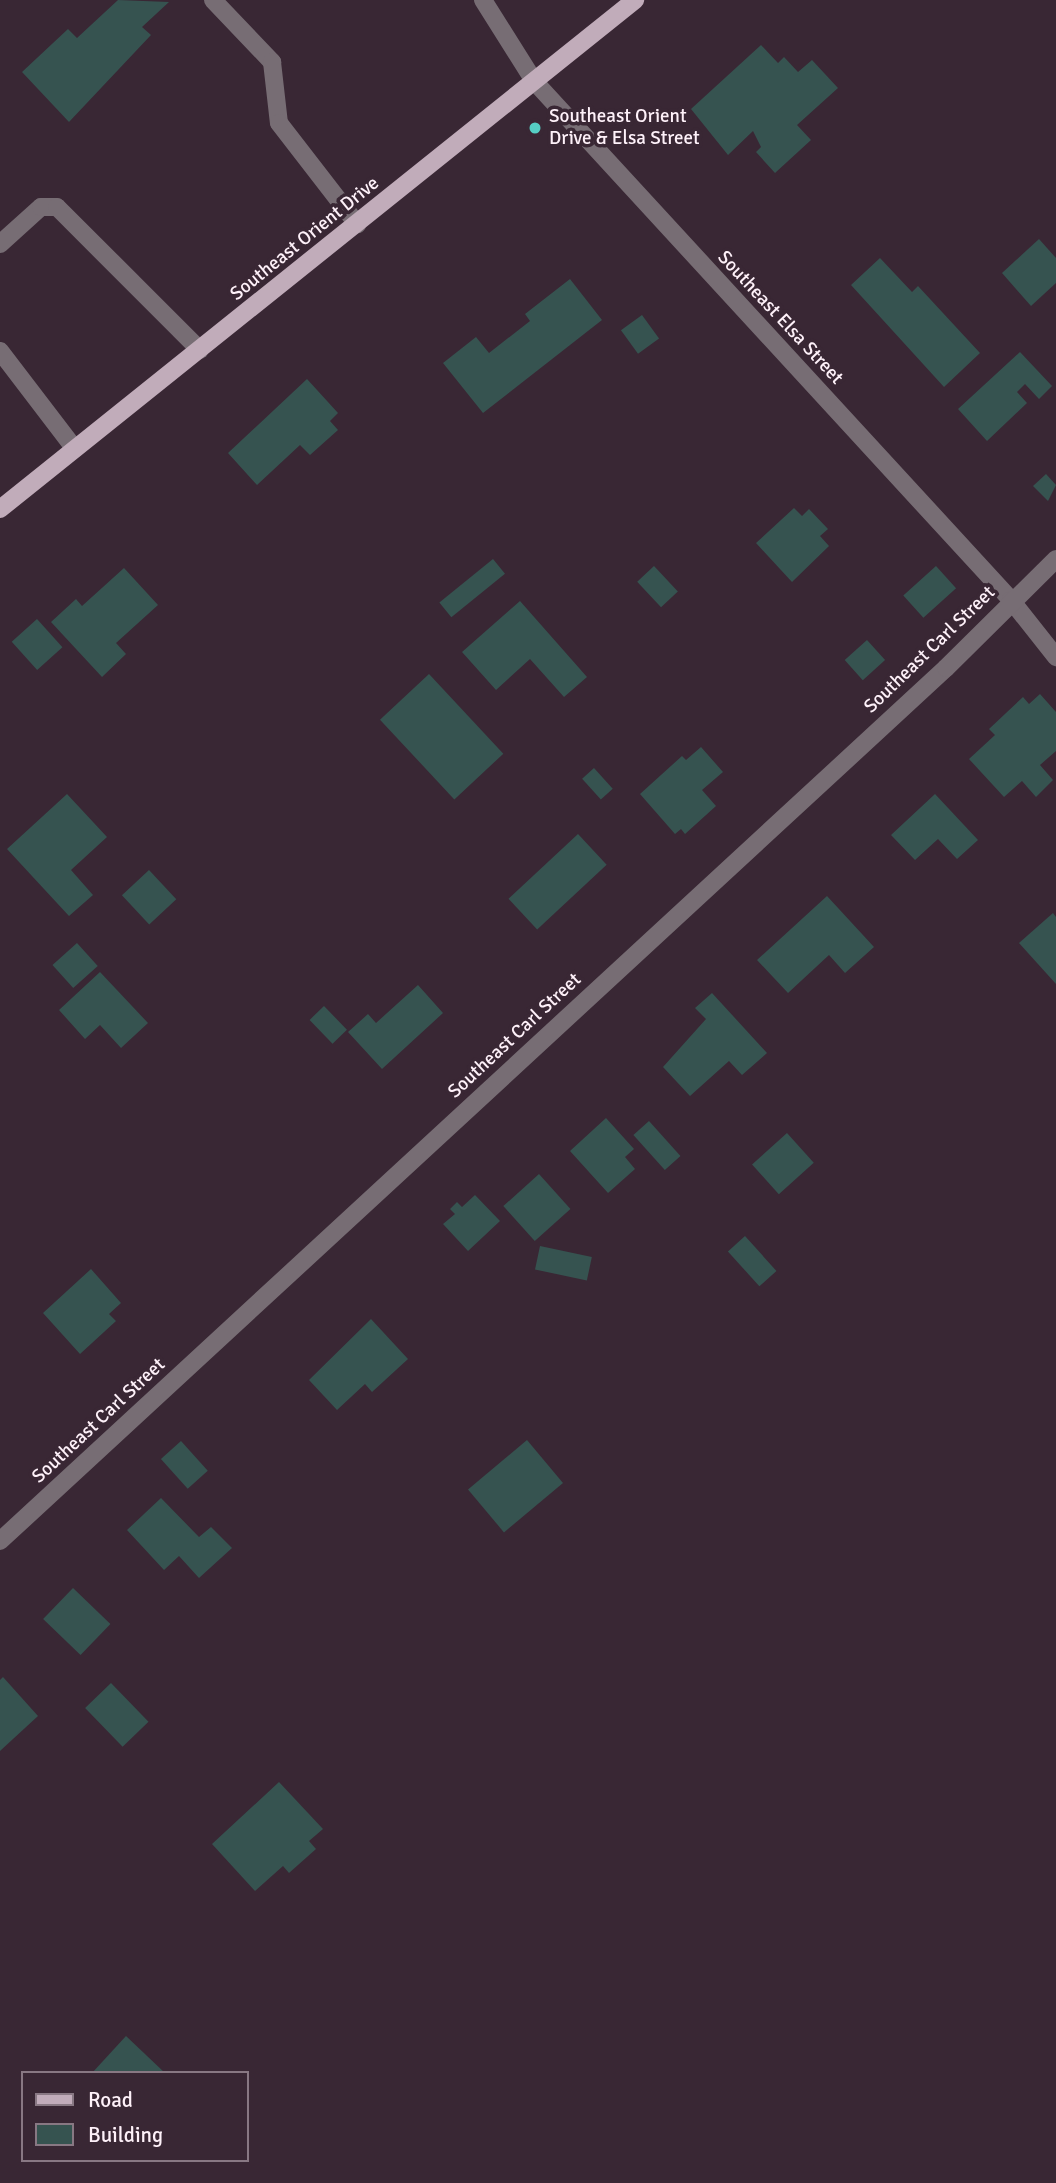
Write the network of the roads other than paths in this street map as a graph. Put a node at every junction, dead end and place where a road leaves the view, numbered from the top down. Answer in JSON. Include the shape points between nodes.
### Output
{"nodes":[{"id":1,"x":214,"y":0,"type":"edge"},
{"id":2,"x":483,"y":0,"type":"edge"},
{"id":3,"x":635,"y":0,"type":"edge"},
{"id":4,"x":534,"y":81,"type":"junction"},
{"id":5,"x":357,"y":224,"type":"junction"},
{"id":6,"x":0,"y":244,"type":"edge"},
{"id":7,"x":200,"y":350,"type":"junction"},
{"id":8,"x":0,"y":351,"type":"edge"},
{"id":9,"x":75,"y":449,"type":"junction"},
{"id":10,"x":0,"y":509,"type":"edge"},
{"id":11,"x":1056,"y":559,"type":"edge"},
{"id":12,"x":1011,"y":600,"type":"junction"},
{"id":13,"x":1056,"y":657,"type":"edge"},
{"id":14,"x":0,"y":1542,"type":"edge"}],
"edges":[{"from":1,"to":5,"type":"street","via":[[272,62],[279,123]]},
{"from":2,"to":4,"type":"street","name":"Southeast Elsa Street"},
{"from":3,"to":4,"type":"main road","name":"Southeast Orient Drive"},
{"from":4,"to":5,"type":"main road","name":"Southeast Orient Drive"},
{"from":4,"to":12,"type":"street","name":"Southeast Elsa Street"},
{"from":5,"to":7,"type":"main road","name":"Southeast Orient Drive"},
{"from":6,"to":7,"type":"street","via":[[41,207],[57,207]]},
{"from":7,"to":9,"type":"main road","name":"Southeast Orient Drive"},
{"from":8,"to":9,"type":"street"},
{"from":9,"to":10,"type":"main road","name":"Southeast Orient Drive"},
{"from":11,"to":12,"type":"street","name":"Southeast Carl Street"},
{"from":12,"to":13,"type":"street","name":"Southeast Elsa Street"},
{"from":12,"to":14,"type":"street","name":"Southeast Carl Street","via":[[946,668]]}]}
